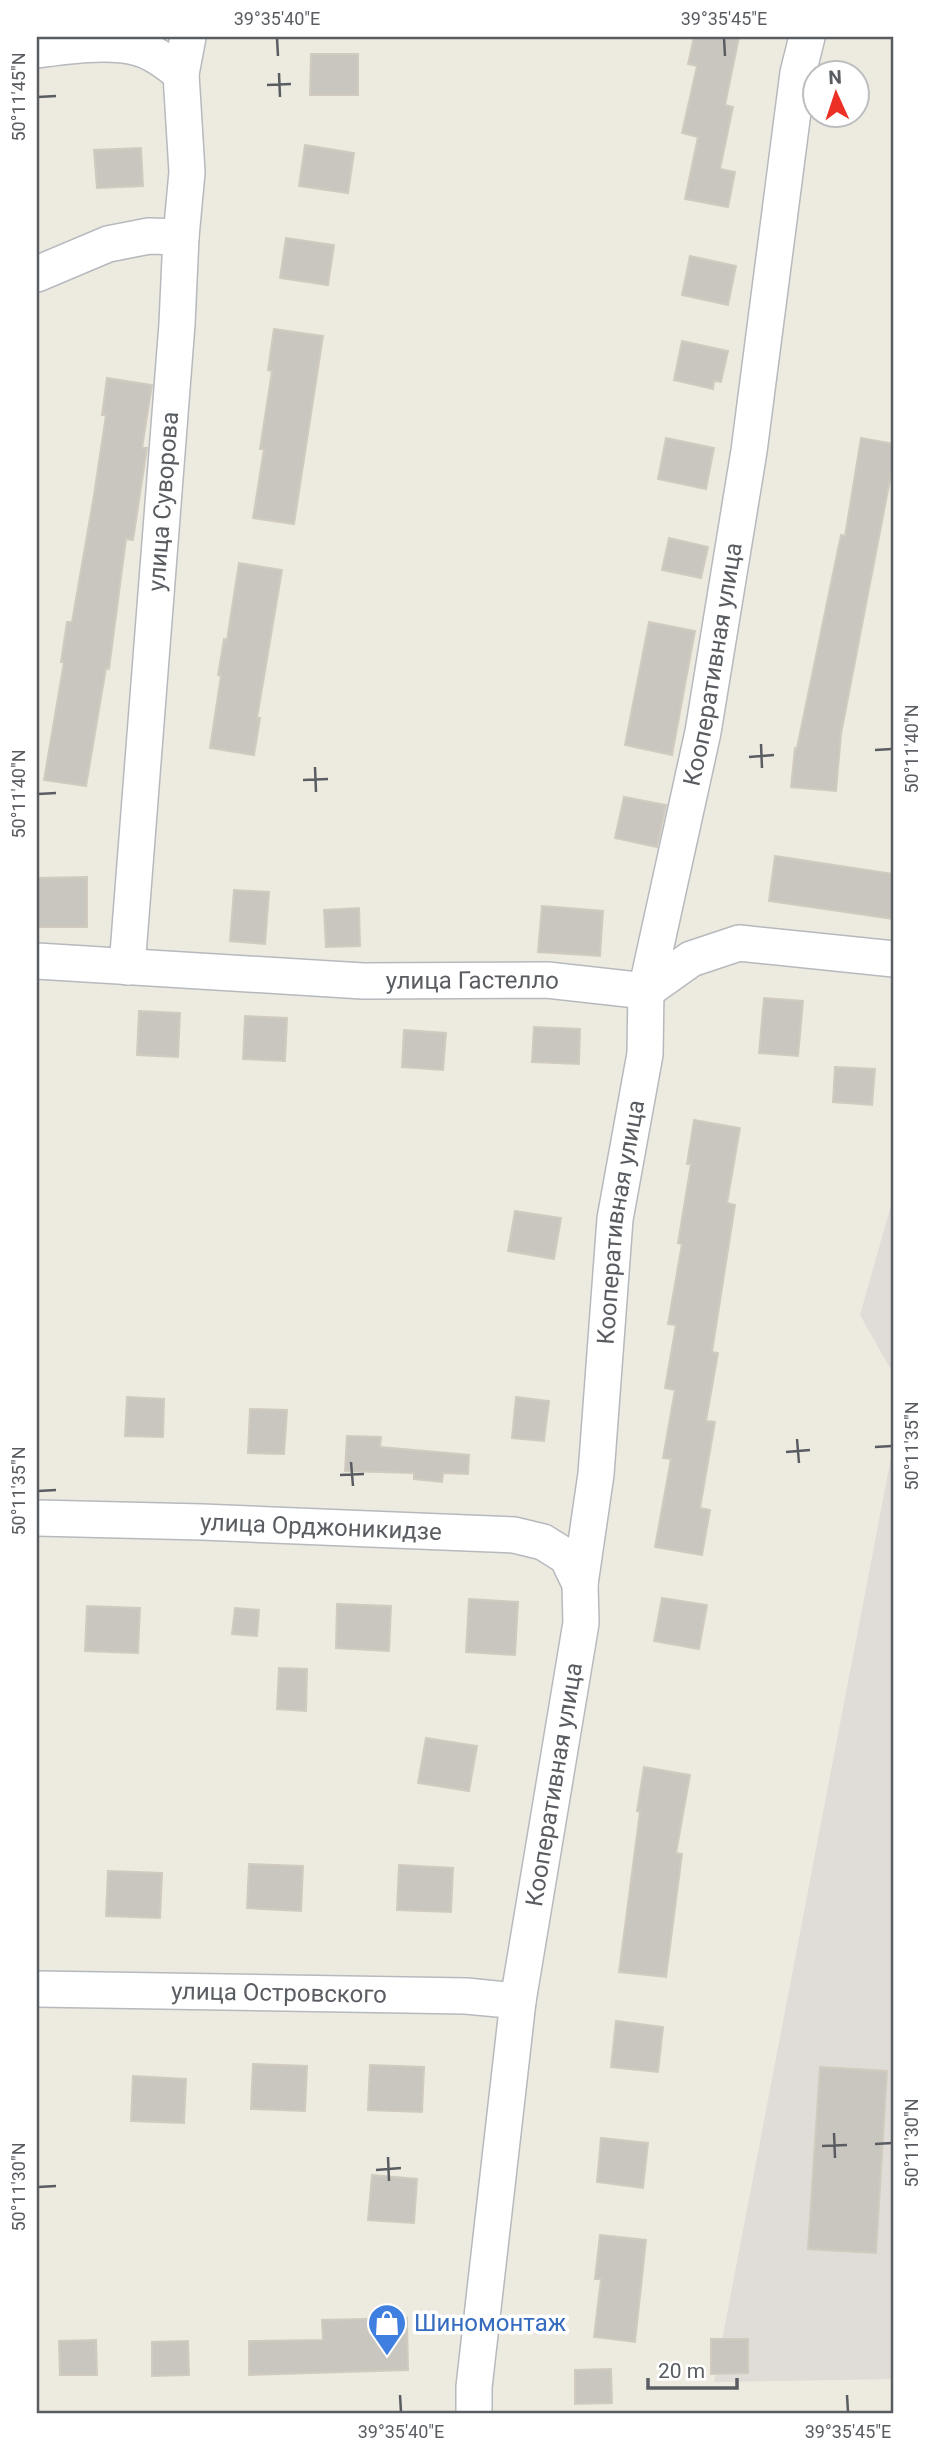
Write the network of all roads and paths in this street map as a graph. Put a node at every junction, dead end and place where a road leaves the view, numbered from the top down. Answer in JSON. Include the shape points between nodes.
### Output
{"nodes":[{"id":1,"x":187,"y":37,"type":"edge"},
{"id":2,"x":807,"y":37,"type":"edge"},
{"id":3,"x":37,"y":50,"type":"edge"},
{"id":4,"x":181,"y":74,"type":"junction"},
{"id":5,"x":181,"y":237,"type":"junction"},
{"id":6,"x":37,"y":274,"type":"edge"},
{"id":7,"x":894,"y":959,"type":"edge"},
{"id":8,"x":37,"y":961,"type":"edge"},
{"id":9,"x":127,"y":967,"type":"junction"},
{"id":10,"x":646,"y":991,"type":"junction"},
{"id":11,"x":37,"y":1518,"type":"edge"},
{"id":12,"x":580,"y":1584,"type":"junction"},
{"id":13,"x":37,"y":1989,"type":"edge"},
{"id":14,"x":518,"y":2001,"type":"junction"},
{"id":15,"x":474,"y":2414,"type":"edge"}],
"edges":[{"from":1,"to":4,"type":"street","name":"улица Суворова"},
{"from":2,"to":10,"type":"street","name":"Кооперативная улица","via":[[794,99],[749,451],[703,732]]},
{"from":3,"to":4,"type":"street","via":[[82,44],[137,48]]},
{"from":4,"to":5,"type":"street","name":"улица Суворова","via":[[187,172]]},
{"from":5,"to":6,"type":"street","via":[[149,236],[108,244]]},
{"from":5,"to":9,"type":"street","name":"улица Суворова"},
{"from":7,"to":10,"type":"street","via":[[739,943],[691,959]]},
{"from":8,"to":9,"type":"street","name":"улица Гастелло"},
{"from":9,"to":10,"type":"street","name":"улица Гастелло","via":[[363,981],[547,980]]},
{"from":10,"to":12,"type":"street","name":"Кооперативная улица","via":[[645,1054],[615,1219],[596,1474]]},
{"from":11,"to":12,"type":"street","name":"улица Орджоникидзе","via":[[514,1535],[543,1542],[567,1557]]},
{"from":12,"to":14,"type":"street","name":"Кооперативная улица","via":[[580,1623]]},
{"from":13,"to":14,"type":"street","name":"улица Островского","via":[[466,1996]]},
{"from":14,"to":15,"type":"street","name":"Кооперативная улица"}]}
